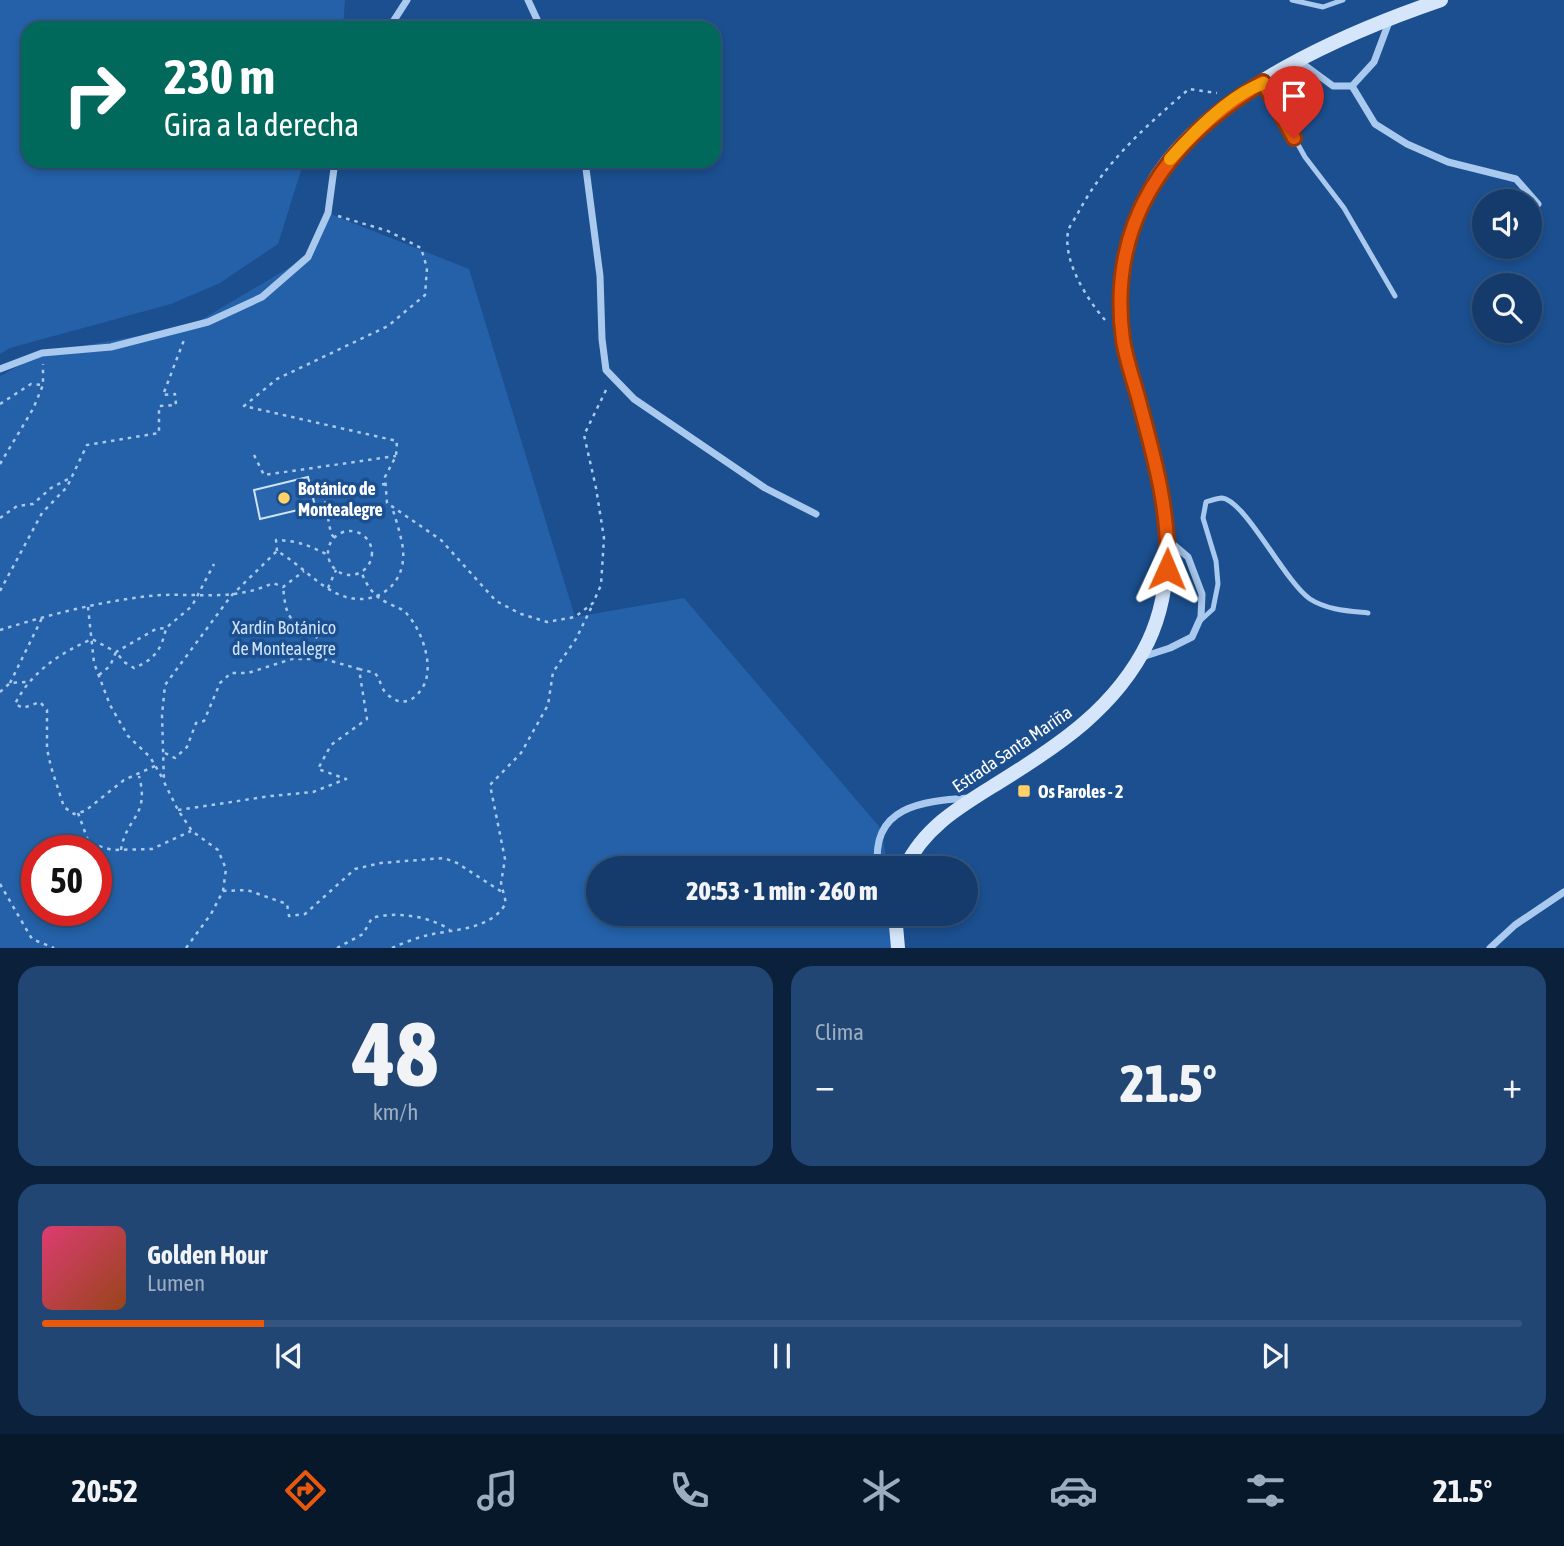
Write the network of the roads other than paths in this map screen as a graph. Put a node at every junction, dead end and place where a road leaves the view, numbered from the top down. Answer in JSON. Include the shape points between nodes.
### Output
{"nodes":[{"id":1,"x":407,"y":0,"type":"edge"},
{"id":2,"x":528,"y":0,"type":"edge"},
{"id":3,"x":1292,"y":0,"type":"edge"},
{"id":4,"x":1343,"y":0,"type":"edge"},
{"id":5,"x":1441,"y":0,"type":"edge"},
{"id":6,"x":1390,"y":18,"type":"junction"},
{"id":7,"x":394,"y":21,"type":"edge"},
{"id":8,"x":538,"y":21,"type":"edge"},
{"id":9,"x":1299,"y":61,"type":"junction"},
{"id":10,"x":1263,"y":82,"type":"junction"},
{"id":11,"x":1352,"y":86,"type":"junction"},
{"id":12,"x":334,"y":168,"type":"edge"},
{"id":13,"x":586,"y":168,"type":"edge"},
{"id":14,"x":1525,"y":189,"type":"edge"},
{"id":15,"x":1395,"y":296,"type":"dead end"},
{"id":16,"x":0,"y":369,"type":"edge"},
{"id":17,"x":816,"y":514,"type":"dead end"},
{"id":18,"x":1168,"y":540,"type":"junction"},
{"id":19,"x":1368,"y":613,"type":"dead end"},
{"id":20,"x":1198,"y":622,"type":"junction"},
{"id":21,"x":1139,"y":659,"type":"junction"},
{"id":22,"x":973,"y":798,"type":"junction"},
{"id":23,"x":876,"y":856,"type":"edge"},
{"id":24,"x":912,"y":856,"type":"edge"},
{"id":25,"x":1564,"y":892,"type":"edge"},
{"id":26,"x":1490,"y":947,"type":"edge"}],
"edges":[{"from":1,"to":7,"type":"street"},
{"from":2,"to":8,"type":"street"},
{"from":3,"to":4,"type":"lane","via":[[1323,7]]},
{"from":5,"to":6,"type":"main road","name":"Estrada Santa Mariña"},
{"from":6,"to":9,"type":"main road","name":"Estrada Santa Mariña"},
{"from":6,"to":11,"type":"street","via":[[1374,62]]},
{"from":9,"to":10,"type":"main road","name":"Estrada Santa Mariña"},
{"from":9,"to":11,"type":"street","via":[[1333,86]]},
{"from":10,"to":15,"type":"lane"},
{"from":10,"to":18,"type":"main road","name":"Estrada Santa Mariña","via":[[1204,124],[1158,175],[1136,220],[1125,262],[1123,342],[1163,499]]},
{"from":11,"to":14,"type":"street","via":[[1375,124],[1407,144],[1448,162],[1516,179]]},
{"from":12,"to":16,"type":"street","via":[[328,213],[307,257],[262,297],[208,322],[111,347],[43,353]]},
{"from":13,"to":17,"type":"street","via":[[606,370],[634,399],[765,488]]},
{"from":18,"to":20,"type":"street","via":[[1188,557],[1202,594]]},
{"from":18,"to":21,"type":"main road","name":"Estrada Santa Mariña","via":[[1160,609]]},
{"from":19,"to":20,"type":"lane","via":[[1339,610],[1310,599],[1278,564],[1239,506],[1222,498],[1206,502],[1204,510],[1219,584],[1213,609]]},
{"from":20,"to":21,"type":"street","via":[[1192,637]]},
{"from":21,"to":22,"type":"main road","name":"Estrada Santa Mariña","via":[[1108,702],[1081,727]]},
{"from":22,"to":23,"type":"street","via":[[926,801],[902,810],[883,831]]},
{"from":22,"to":24,"type":"main road","name":"Estrada Santa Mariña","via":[[932,830]]},
{"from":25,"to":26,"type":"street"}]}
